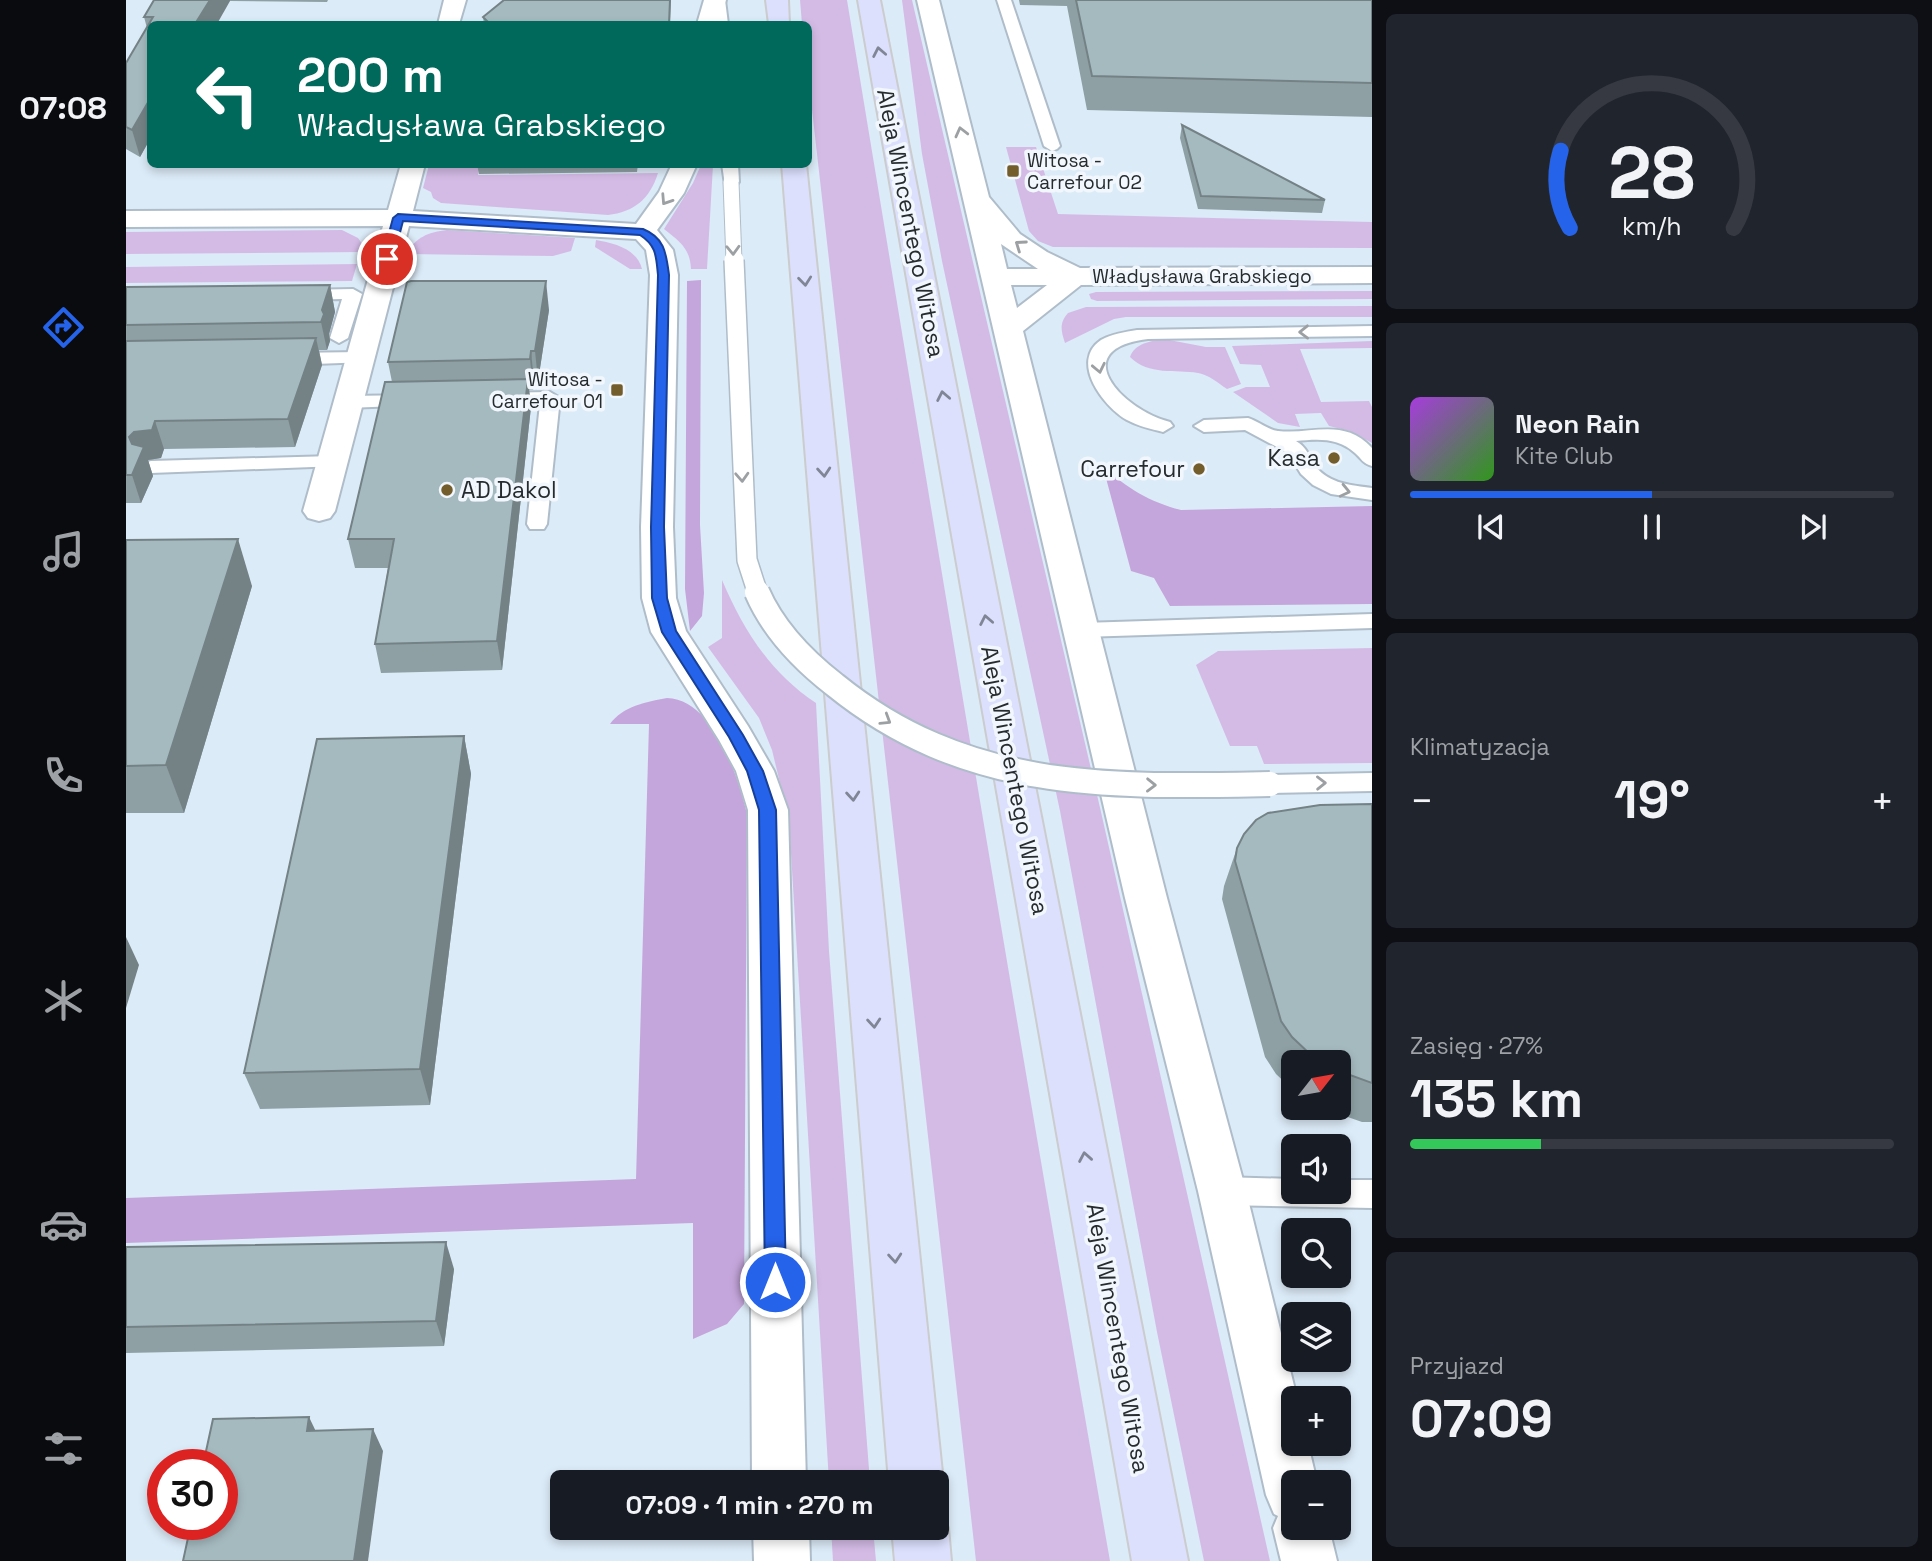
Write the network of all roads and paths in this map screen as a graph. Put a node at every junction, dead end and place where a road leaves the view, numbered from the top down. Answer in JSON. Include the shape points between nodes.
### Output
{"nodes":[{"id":1,"x":455,"y":0,"type":"edge"},
{"id":2,"x":717,"y":0,"type":"edge"},
{"id":3,"x":777,"y":0,"type":"edge"},
{"id":4,"x":869,"y":0,"type":"edge"},
{"id":5,"x":928,"y":0,"type":"edge"},
{"id":6,"x":1004,"y":0,"type":"edge"},
{"id":7,"x":450,"y":21,"type":"edge"},
{"id":8,"x":709,"y":21,"type":"edge"},
{"id":9,"x":720,"y":21,"type":"edge"},
{"id":10,"x":779,"y":21,"type":"edge"},
{"id":11,"x":1052,"y":146,"type":"dead end"},
{"id":12,"x":412,"y":168,"type":"edge"},
{"id":13,"x":683,"y":168,"type":"edge"},
{"id":14,"x":794,"y":168,"type":"edge"},
{"id":15,"x":730,"y":173,"type":"edge"},
{"id":16,"x":977,"y":198,"type":"junction"},
{"id":17,"x":398,"y":218,"type":"junction"},
{"id":18,"x":126,"y":219,"type":"edge"},
{"id":19,"x":643,"y":232,"type":"junction"},
{"id":20,"x":1372,"y":275,"type":"edge"},
{"id":21,"x":1075,"y":276,"type":"junction"},
{"id":22,"x":996,"y":277,"type":"junction"},
{"id":23,"x":286,"y":295,"type":"edge"},
{"id":24,"x":1008,"y":329,"type":"junction"},
{"id":25,"x":1372,"y":331,"type":"edge"},
{"id":26,"x":339,"y":338,"type":"dead end"},
{"id":27,"x":360,"y":358,"type":"junction"},
{"id":28,"x":276,"y":359,"type":"edge"},
{"id":29,"x":483,"y":400,"type":"edge"},
{"id":30,"x":429,"y":401,"type":"edge"},
{"id":31,"x":348,"y":402,"type":"junction"},
{"id":32,"x":1163,"y":426,"type":"dead end"},
{"id":33,"x":1204,"y":426,"type":"dead end"},
{"id":34,"x":1274,"y":437,"type":"junction"},
{"id":35,"x":1372,"y":460,"type":"edge"},
{"id":36,"x":332,"y":462,"type":"junction"},
{"id":37,"x":151,"y":467,"type":"dead end"},
{"id":38,"x":1372,"y":494,"type":"edge"},
{"id":39,"x":319,"y":511,"type":"dead end"},
{"id":40,"x":537,"y":524,"type":"dead end"},
{"id":41,"x":1372,"y":621,"type":"edge"},
{"id":42,"x":1083,"y":630,"type":"junction"},
{"id":43,"x":1372,"y":782,"type":"edge"},
{"id":44,"x":1222,"y":1191,"type":"junction"},
{"id":45,"x":1372,"y":1194,"type":"edge"},
{"id":46,"x":779,"y":1470,"type":"edge"},
{"id":47,"x":915,"y":1470,"type":"edge"},
{"id":48,"x":1287,"y":1470,"type":"edge"},
{"id":49,"x":781,"y":1540,"type":"edge"},
{"id":50,"x":921,"y":1540,"type":"edge"},
{"id":51,"x":1304,"y":1540,"type":"edge"},
{"id":52,"x":782,"y":1561,"type":"edge"},
{"id":53,"x":923,"y":1561,"type":"edge"},
{"id":54,"x":1160,"y":1561,"type":"edge"},
{"id":55,"x":1309,"y":1561,"type":"edge"}],
"edges":[{"from":1,"to":7,"type":"street"},
{"from":2,"to":8,"type":"street"},
{"from":2,"to":9,"type":"lane"},
{"from":3,"to":10,"type":"main road"},
{"from":54,"to":4,"type":"main road","name":"Aleja Wincentego Witosa","one_way":true},
{"from":16,"to":5,"type":"street","one_way":true},
{"from":6,"to":11,"type":"lane"},
{"from":12,"to":17,"type":"street"},
{"from":13,"to":19,"type":"street","one_way":true},
{"from":14,"to":47,"type":"main road","one_way":true},
{"from":15,"to":43,"type":"lane","one_way":true,"bridge":true,"via":[[747,560],[766,609],[797,650],[838,689],[904,732],[1017,773],[1098,783]]},
{"from":21,"to":16,"type":"street","name":"Władysława Grabskiego","one_way":true,"via":[[1011,240]]},
{"from":16,"to":22,"type":"street"},
{"from":17,"to":18,"type":"street"},
{"from":17,"to":19,"type":"street"},
{"from":17,"to":27,"type":"street"},
{"from":19,"to":46,"type":"street","via":[[660,249],[664,275],[659,598],[669,632],[735,735],[755,771],[768,810]]},
{"from":20,"to":21,"type":"street","name":"Władysława Grabskiego"},
{"from":21,"to":22,"type":"street"},
{"from":21,"to":24,"type":"street"},
{"from":22,"to":24,"type":"street"},
{"from":23,"to":26,"type":"lane","via":[[353,294]]},
{"from":24,"to":42,"type":"street"},
{"from":25,"to":32,"type":"lane","one_way":true,"via":[[1148,334],[1125,336],[1104,346],[1096,355],[1096,367],[1107,392],[1133,417]]},
{"from":27,"to":28,"type":"lane"},
{"from":27,"to":31,"type":"street"},
{"from":29,"to":40,"type":"lane","via":[[550,398]]},
{"from":30,"to":31,"type":"lane"},
{"from":31,"to":36,"type":"street"},
{"from":33,"to":34,"type":"lane","via":[[1248,424]]},
{"from":34,"to":35,"type":"lane","via":[[1337,434],[1355,441]]},
{"from":34,"to":38,"type":"lane","one_way":true,"via":[[1296,449],[1320,481],[1338,490]]},
{"from":36,"to":37,"type":"lane"},
{"from":36,"to":39,"type":"street"},
{"from":41,"to":42,"type":"lane"},
{"from":42,"to":44,"type":"street"},
{"from":44,"to":45,"type":"lane"},
{"from":44,"to":48,"type":"street"},
{"from":49,"to":52,"type":"street"},
{"from":50,"to":53,"type":"main road"},
{"from":51,"to":55,"type":"street"}]}
